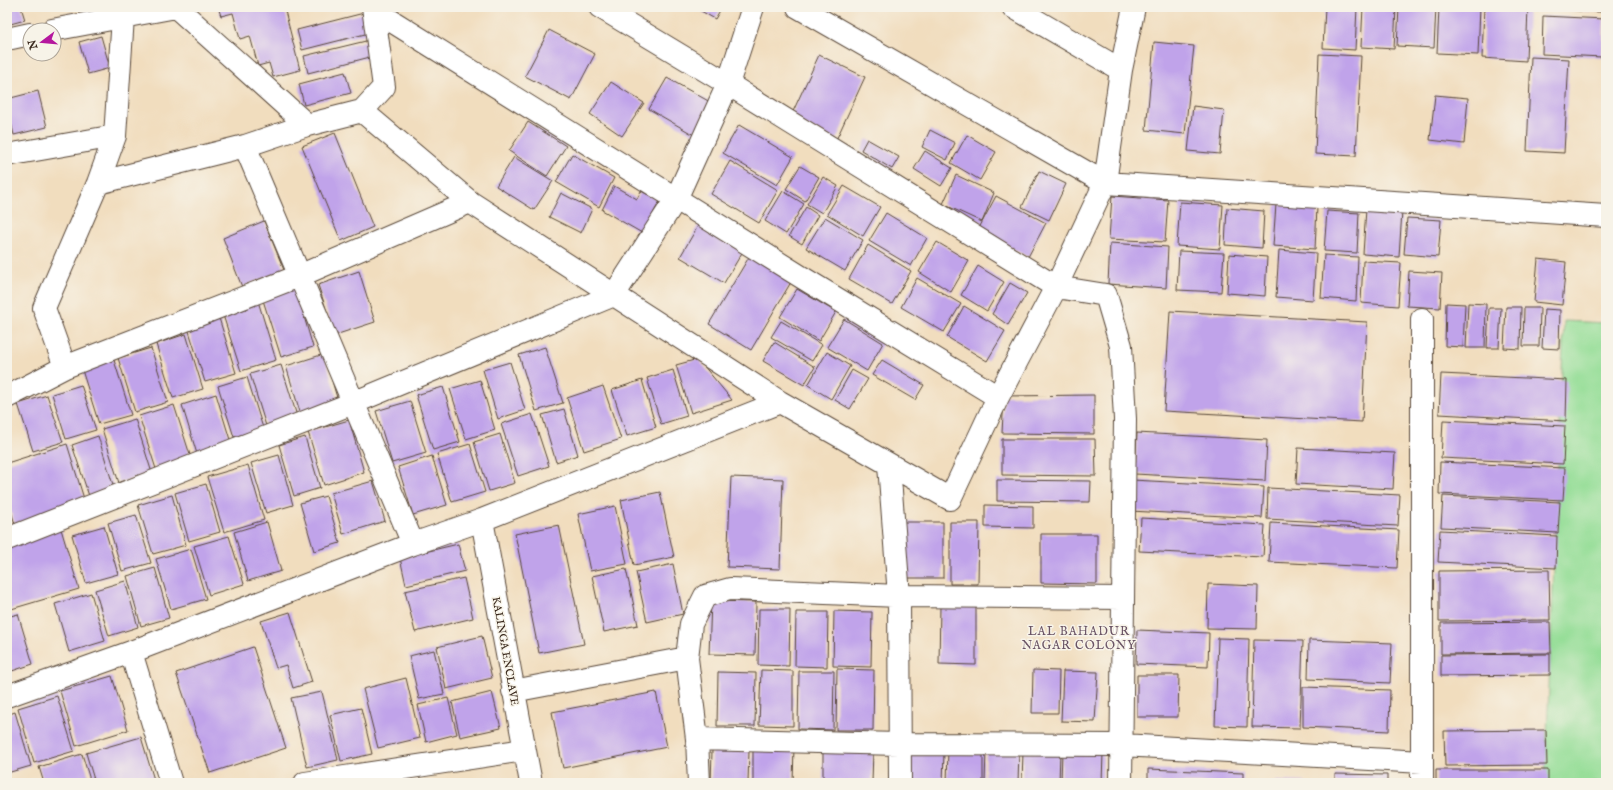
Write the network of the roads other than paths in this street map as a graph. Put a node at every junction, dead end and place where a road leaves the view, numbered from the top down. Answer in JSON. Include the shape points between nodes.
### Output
{"nodes":[{"id":1,"x":176,"y":7,"type":"edge"},
{"id":2,"x":600,"y":7,"type":"edge"},
{"id":3,"x":753,"y":7,"type":"edge"},
{"id":4,"x":798,"y":7,"type":"edge"},
{"id":5,"x":1013,"y":7,"type":"edge"},
{"id":6,"x":1134,"y":7,"type":"edge"},
{"id":7,"x":374,"y":9,"type":"edge"},
{"id":8,"x":123,"y":16,"type":"junction"},
{"id":9,"x":62,"y":28,"type":"edge"},
{"id":10,"x":22,"y":36,"type":"edge"},
{"id":11,"x":7,"y":39,"type":"edge"},
{"id":12,"x":1121,"y":70,"type":"junction"},
{"id":13,"x":728,"y":84,"type":"junction"},
{"id":14,"x":362,"y":111,"type":"junction"},
{"id":15,"x":307,"y":125,"type":"junction"},
{"id":16,"x":115,"y":136,"type":"junction"},
{"id":17,"x":244,"y":146,"type":"junction"},
{"id":18,"x":7,"y":155,"type":"edge"},
{"id":19,"x":98,"y":183,"type":"junction"},
{"id":20,"x":1105,"y":183,"type":"junction"},
{"id":21,"x":676,"y":199,"type":"junction"},
{"id":22,"x":470,"y":202,"type":"junction"},
{"id":23,"x":1606,"y":216,"type":"edge"},
{"id":24,"x":300,"y":276,"type":"junction"},
{"id":25,"x":1056,"y":287,"type":"junction"},
{"id":26,"x":614,"y":295,"type":"junction"},
{"id":27,"x":1422,"y":319,"type":"dead end"},
{"id":28,"x":65,"y":368,"type":"junction"},
{"id":29,"x":7,"y":397,"type":"edge"},
{"id":30,"x":998,"y":397,"type":"junction"},
{"id":31,"x":780,"y":402,"type":"junction"},
{"id":32,"x":353,"y":403,"type":"junction"},
{"id":33,"x":889,"y":465,"type":"junction"},
{"id":34,"x":482,"y":520,"type":"junction"},
{"id":35,"x":7,"y":539,"type":"edge"},
{"id":36,"x":413,"y":544,"type":"junction"},
{"id":37,"x":899,"y":596,"type":"junction"},
{"id":38,"x":1123,"y":598,"type":"junction"},
{"id":39,"x":131,"y":652,"type":"junction"},
{"id":40,"x":687,"y":658,"type":"junction"},
{"id":41,"x":513,"y":691,"type":"junction"},
{"id":42,"x":7,"y":696,"type":"edge"},
{"id":43,"x":697,"y":739,"type":"junction"},
{"id":44,"x":899,"y":744,"type":"junction"},
{"id":45,"x":1122,"y":745,"type":"junction"},
{"id":46,"x":524,"y":750,"type":"junction"},
{"id":47,"x":1422,"y":762,"type":"junction"},
{"id":48,"x":171,"y":783,"type":"edge"},
{"id":49,"x":305,"y":783,"type":"edge"},
{"id":50,"x":531,"y":783,"type":"edge"},
{"id":51,"x":699,"y":783,"type":"edge"},
{"id":52,"x":900,"y":783,"type":"edge"},
{"id":53,"x":1121,"y":783,"type":"edge"},
{"id":54,"x":1422,"y":783,"type":"edge"}],
"edges":[{"from":1,"to":8,"type":"street"},
{"from":1,"to":15,"type":"street"},
{"from":2,"to":13,"type":"street"},
{"from":3,"to":13,"type":"street"},
{"from":4,"to":20,"type":"street"},
{"from":5,"to":12,"type":"street"},
{"from":6,"to":12,"type":"street"},
{"from":7,"to":14,"type":"street","via":[[384,87]]},
{"from":7,"to":21,"type":"street"},
{"from":8,"to":9,"type":"street"},
{"from":8,"to":16,"type":"street"},
{"from":10,"to":11,"type":"street"},
{"from":12,"to":20,"type":"street"},
{"from":13,"to":21,"type":"street"},
{"from":13,"to":25,"type":"street"},
{"from":14,"to":15,"type":"street"},
{"from":14,"to":22,"type":"street"},
{"from":15,"to":17,"type":"street"},
{"from":16,"to":18,"type":"street"},
{"from":16,"to":19,"type":"street"},
{"from":17,"to":19,"type":"street"},
{"from":17,"to":24,"type":"street"},
{"from":19,"to":28,"type":"street","via":[[44,308]]},
{"from":20,"to":23,"type":"street"},
{"from":20,"to":25,"type":"street"},
{"from":21,"to":26,"type":"street"},
{"from":21,"to":30,"type":"street"},
{"from":22,"to":24,"type":"street"},
{"from":22,"to":26,"type":"street"},
{"from":24,"to":28,"type":"street"},
{"from":24,"to":32,"type":"street"},
{"from":25,"to":30,"type":"street"},
{"from":25,"to":38,"type":"street","via":[[1106,295],[1121,346],[1125,419]]},
{"from":26,"to":31,"type":"street"},
{"from":26,"to":32,"type":"street"},
{"from":27,"to":47,"type":"street"},
{"from":28,"to":29,"type":"street"},
{"from":30,"to":33,"type":"street","via":[[950,500]]},
{"from":31,"to":33,"type":"street"},
{"from":31,"to":34,"type":"street"},
{"from":32,"to":35,"type":"street"},
{"from":32,"to":36,"type":"street"},
{"from":33,"to":37,"type":"street"},
{"from":34,"to":36,"type":"street"},
{"from":34,"to":41,"type":"street","name":"KALINGA ENCLAVE"},
{"from":36,"to":39,"type":"street"},
{"from":37,"to":38,"type":"street"},
{"from":37,"to":40,"type":"street","via":[[730,589],[705,596],[691,624]]},
{"from":37,"to":44,"type":"street"},
{"from":38,"to":45,"type":"street"},
{"from":39,"to":42,"type":"street"},
{"from":39,"to":48,"type":"street"},
{"from":40,"to":41,"type":"street"},
{"from":40,"to":43,"type":"street"},
{"from":41,"to":46,"type":"street","name":"KALINGA ENCLAVE"},
{"from":43,"to":44,"type":"street"},
{"from":43,"to":51,"type":"street"},
{"from":44,"to":45,"type":"street"},
{"from":44,"to":52,"type":"street"},
{"from":45,"to":47,"type":"street"},
{"from":45,"to":53,"type":"street"},
{"from":46,"to":49,"type":"street"},
{"from":46,"to":50,"type":"street","name":"KALINGA ENCLAVE"},
{"from":47,"to":54,"type":"street"}]}
